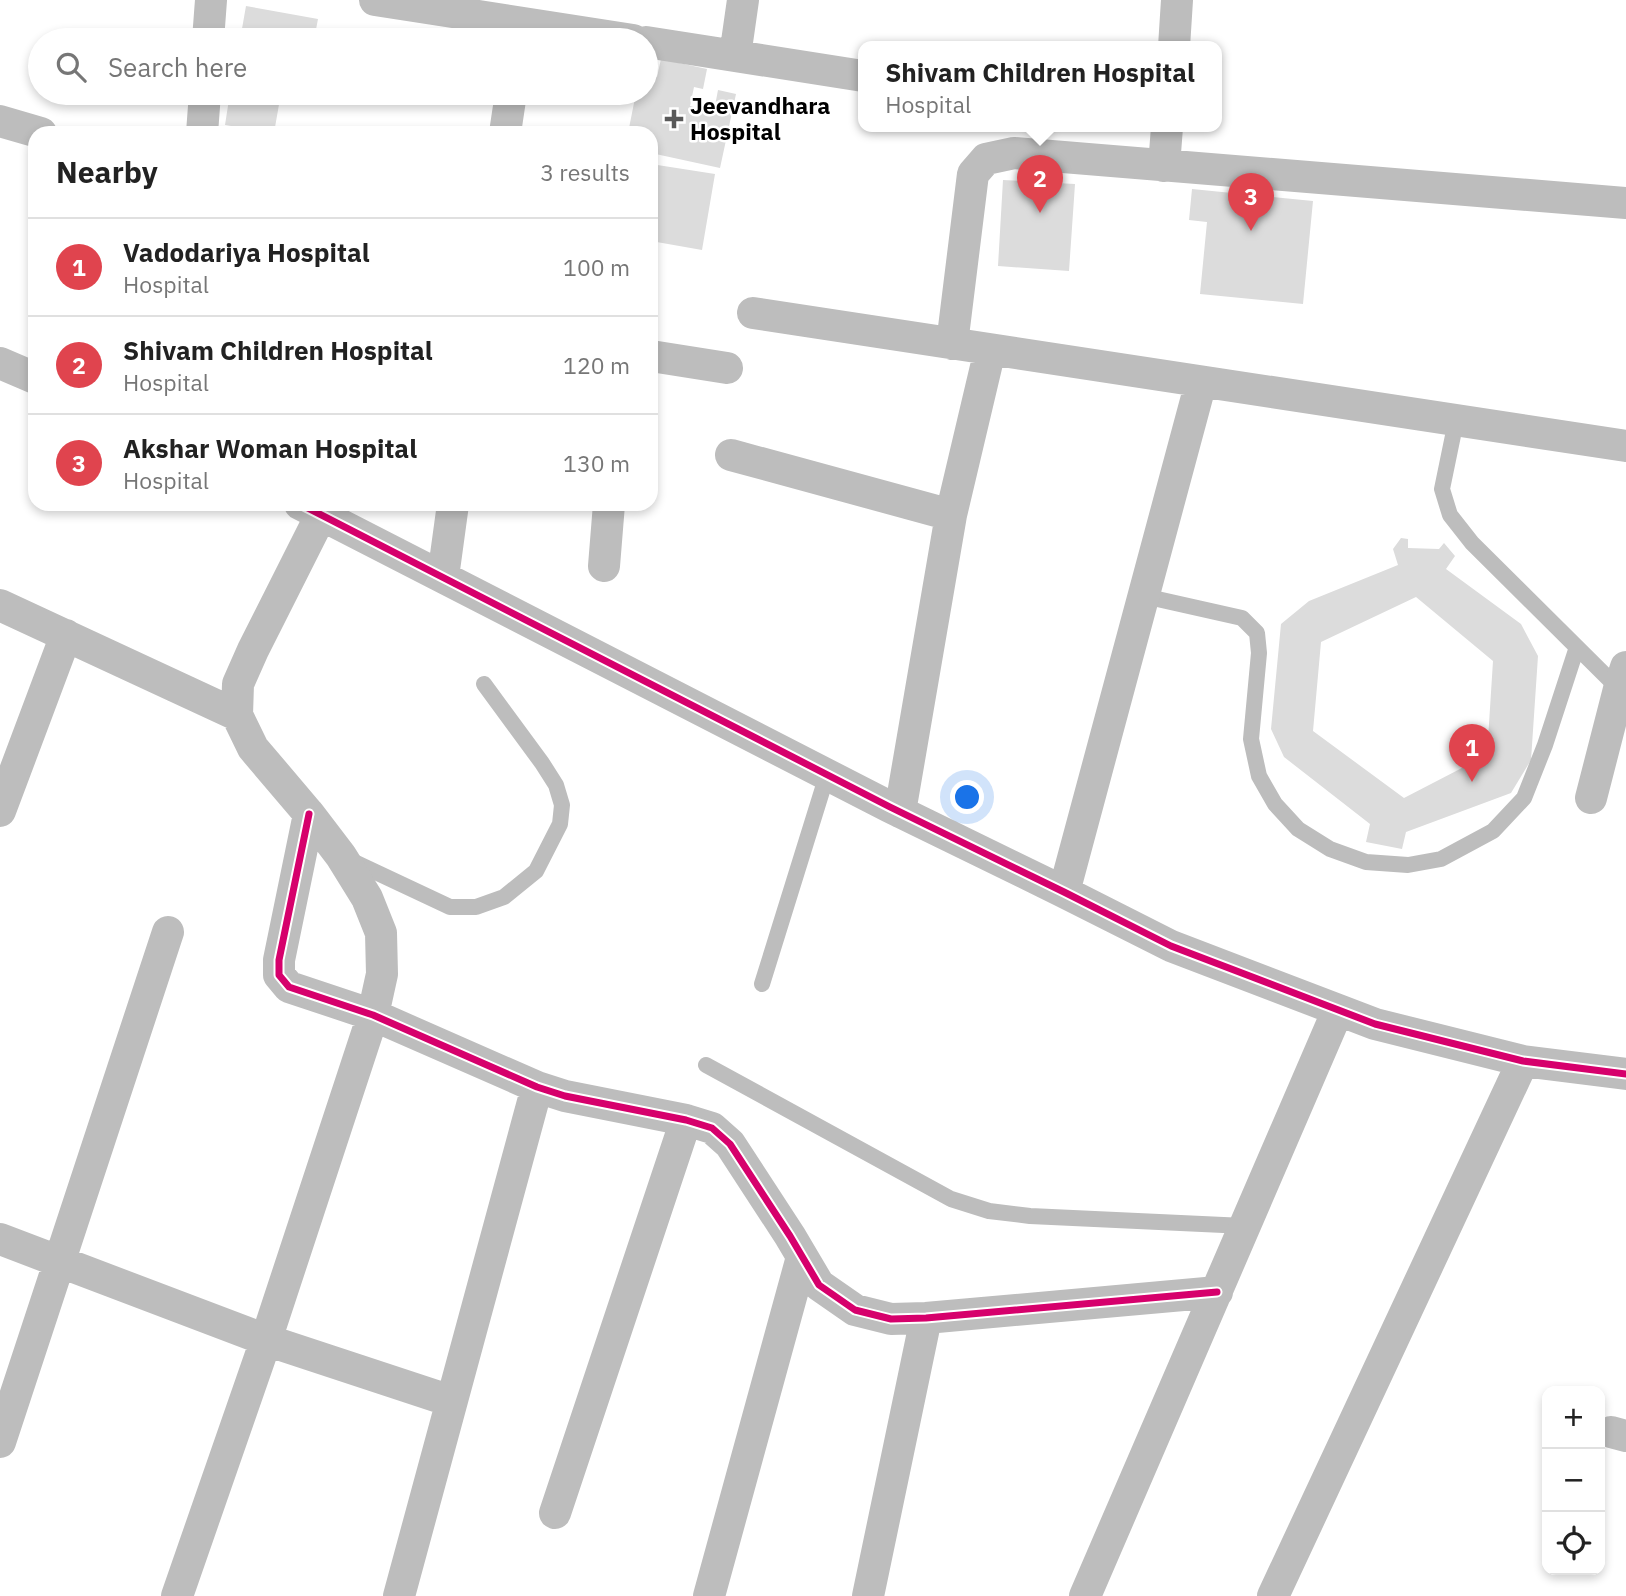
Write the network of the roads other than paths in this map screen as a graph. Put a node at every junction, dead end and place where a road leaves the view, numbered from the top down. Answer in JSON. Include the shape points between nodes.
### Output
{"nodes":[{"id":1,"x":211,"y":0,"type":"edge"},
{"id":2,"x":375,"y":0,"type":"edge"},
{"id":3,"x":743,"y":0,"type":"edge"},
{"id":4,"x":1177,"y":0,"type":"edge"},
{"id":5,"x":209,"y":28,"type":"edge"},
{"id":6,"x":502,"y":28,"type":"edge"},
{"id":7,"x":1174,"y":41,"type":"edge"},
{"id":8,"x":658,"y":44,"type":"edge"},
{"id":9,"x":735,"y":56,"type":"junction"},
{"id":10,"x":858,"y":75,"type":"edge"},
{"id":11,"x":204,"y":105,"type":"edge"},
{"id":12,"x":509,"y":105,"type":"edge"},
{"id":13,"x":0,"y":121,"type":"edge"},
{"id":14,"x":203,"y":126,"type":"edge"},
{"id":15,"x":506,"y":126,"type":"edge"},
{"id":16,"x":28,"y":129,"type":"edge"},
{"id":17,"x":1167,"y":132,"type":"edge"},
{"id":18,"x":1164,"y":166,"type":"junction"},
{"id":19,"x":1626,"y":203,"type":"edge"},
{"id":20,"x":753,"y":313,"type":"dead end"},
{"id":21,"x":952,"y":344,"type":"junction"},
{"id":22,"x":990,"y":350,"type":"junction"},
{"id":23,"x":658,"y":357,"type":"edge"},
{"id":24,"x":0,"y":363,"type":"edge"},
{"id":25,"x":727,"y":368,"type":"dead end"},
{"id":26,"x":28,"y":375,"type":"edge"},
{"id":27,"x":1201,"y":382,"type":"junction"},
{"id":28,"x":1456,"y":421,"type":"junction"},
{"id":29,"x":1626,"y":446,"type":"edge"},
{"id":30,"x":731,"y":455,"type":"dead end"},
{"id":31,"x":310,"y":511,"type":"edge"},
{"id":32,"x":315,"y":511,"type":"edge"},
{"id":33,"x":452,"y":511,"type":"edge"},
{"id":34,"x":608,"y":511,"type":"edge"},
{"id":35,"x":951,"y":515,"type":"junction"},
{"id":36,"x":604,"y":566,"type":"dead end"},
{"id":37,"x":443,"y":577,"type":"junction"},
{"id":38,"x":1144,"y":596,"type":"junction"},
{"id":39,"x":0,"y":605,"type":"edge"},
{"id":40,"x":66,"y":635,"type":"junction"},
{"id":41,"x":1577,"y":647,"type":"junction"},
{"id":42,"x":1622,"y":678,"type":"edge"},
{"id":43,"x":484,"y":684,"type":"dead end"},
{"id":44,"x":237,"y":715,"type":"junction"},
{"id":45,"x":827,"y":775,"type":"junction"},
{"id":46,"x":1591,"y":798,"type":"dead end"},
{"id":47,"x":0,"y":811,"type":"edge"},
{"id":48,"x":900,"y":812,"type":"junction"},
{"id":49,"x":309,"y":814,"type":"junction"},
{"id":50,"x":341,"y":856,"type":"junction"},
{"id":51,"x":1064,"y":892,"type":"junction"},
{"id":52,"x":168,"y":932,"type":"dead end"},
{"id":53,"x":762,"y":984,"type":"dead end"},
{"id":54,"x":1338,"y":1010,"type":"junction"},
{"id":55,"x":373,"y":1015,"type":"junction"},
{"id":56,"x":1523,"y":1061,"type":"junction"},
{"id":57,"x":706,"y":1065,"type":"dead end"},
{"id":58,"x":1626,"y":1074,"type":"edge"},
{"id":59,"x":537,"y":1087,"type":"junction"},
{"id":60,"x":686,"y":1120,"type":"junction"},
{"id":61,"x":1245,"y":1226,"type":"junction"},
{"id":62,"x":0,"y":1239,"type":"edge"},
{"id":63,"x":802,"y":1257,"type":"junction"},
{"id":64,"x":59,"y":1261,"type":"junction"},
{"id":65,"x":1217,"y":1292,"type":"junction"},
{"id":66,"x":926,"y":1318,"type":"junction"},
{"id":67,"x":266,"y":1340,"type":"junction"},
{"id":68,"x":451,"y":1401,"type":"junction"},
{"id":69,"x":0,"y":1442,"type":"edge"},
{"id":70,"x":555,"y":1513,"type":"dead end"},
{"id":71,"x":177,"y":1596,"type":"edge"},
{"id":72,"x":399,"y":1596,"type":"edge"},
{"id":73,"x":709,"y":1596,"type":"edge"},
{"id":74,"x":868,"y":1596,"type":"edge"},
{"id":75,"x":1085,"y":1596,"type":"edge"},
{"id":76,"x":1273,"y":1596,"type":"edge"}],
"edges":[{"from":1,"to":5,"type":"street"},
{"from":2,"to":6,"type":"street"},
{"from":3,"to":9,"type":"street"},
{"from":4,"to":7,"type":"street"},
{"from":8,"to":9,"type":"street"},
{"from":9,"to":10,"type":"street"},
{"from":11,"to":14,"type":"street"},
{"from":12,"to":15,"type":"street"},
{"from":13,"to":16,"type":"street"},
{"from":17,"to":18,"type":"street"},
{"from":18,"to":19,"type":"street"},
{"from":18,"to":21,"type":"street","via":[[1014,153],[986,159],[973,174]]},
{"from":20,"to":21,"type":"street"},
{"from":21,"to":22,"type":"street"},
{"from":22,"to":27,"type":"street"},
{"from":22,"to":35,"type":"street"},
{"from":23,"to":25,"type":"street"},
{"from":24,"to":26,"type":"street"},
{"from":27,"to":28,"type":"street"},
{"from":27,"to":38,"type":"street"},
{"from":28,"to":29,"type":"street"},
{"from":28,"to":41,"type":"lane","via":[[1442,489],[1450,515]]},
{"from":30,"to":35,"type":"street"},
{"from":31,"to":44,"type":"street","via":[[238,684]]},
{"from":32,"to":37,"type":"street"},
{"from":33,"to":37,"type":"street"},
{"from":34,"to":36,"type":"street"},
{"from":35,"to":48,"type":"street"},
{"from":37,"to":45,"type":"street"},
{"from":38,"to":41,"type":"lane","via":[[1241,618],[1257,633],[1251,739],[1259,776],[1275,804],[1298,829],[1329,849],[1366,862],[1408,864],[1441,859],[1493,831],[1524,797]]},
{"from":38,"to":51,"type":"street"},
{"from":39,"to":40,"type":"street"},
{"from":40,"to":44,"type":"street"},
{"from":40,"to":47,"type":"street"},
{"from":41,"to":42,"type":"lane"},
{"from":42,"to":46,"type":"street"},
{"from":43,"to":50,"type":"lane","via":[[549,774],[562,805],[560,824],[536,871],[505,897],[476,907],[450,907]]},
{"from":44,"to":49,"type":"street","via":[[253,748]]},
{"from":45,"to":48,"type":"street"},
{"from":45,"to":53,"type":"lane"},
{"from":48,"to":51,"type":"street"},
{"from":49,"to":50,"type":"street"},
{"from":49,"to":55,"type":"street","via":[[279,975],[289,987]]},
{"from":50,"to":55,"type":"street","via":[[367,898],[381,933],[382,974]]},
{"from":51,"to":54,"type":"street","via":[[1171,946]]},
{"from":52,"to":64,"type":"street"},
{"from":54,"to":56,"type":"street","via":[[1375,1024]]},
{"from":54,"to":61,"type":"street"},
{"from":55,"to":59,"type":"street"},
{"from":55,"to":67,"type":"street"},
{"from":56,"to":58,"type":"street"},
{"from":56,"to":76,"type":"street"},
{"from":57,"to":61,"type":"lane","via":[[951,1199],[989,1211]]},
{"from":59,"to":60,"type":"street","via":[[565,1097]]},
{"from":59,"to":68,"type":"street"},
{"from":60,"to":63,"type":"street","via":[[712,1128],[730,1144]]},
{"from":60,"to":70,"type":"street"},
{"from":61,"to":65,"type":"street"},
{"from":62,"to":64,"type":"street"},
{"from":63,"to":66,"type":"street","via":[[819,1285],[855,1310],[891,1319]]},
{"from":63,"to":73,"type":"street"},
{"from":64,"to":67,"type":"street"},
{"from":64,"to":69,"type":"street"},
{"from":65,"to":66,"type":"street"},
{"from":65,"to":75,"type":"street"},
{"from":66,"to":74,"type":"street"},
{"from":67,"to":68,"type":"street"},
{"from":67,"to":71,"type":"street"},
{"from":68,"to":72,"type":"street"}]}
